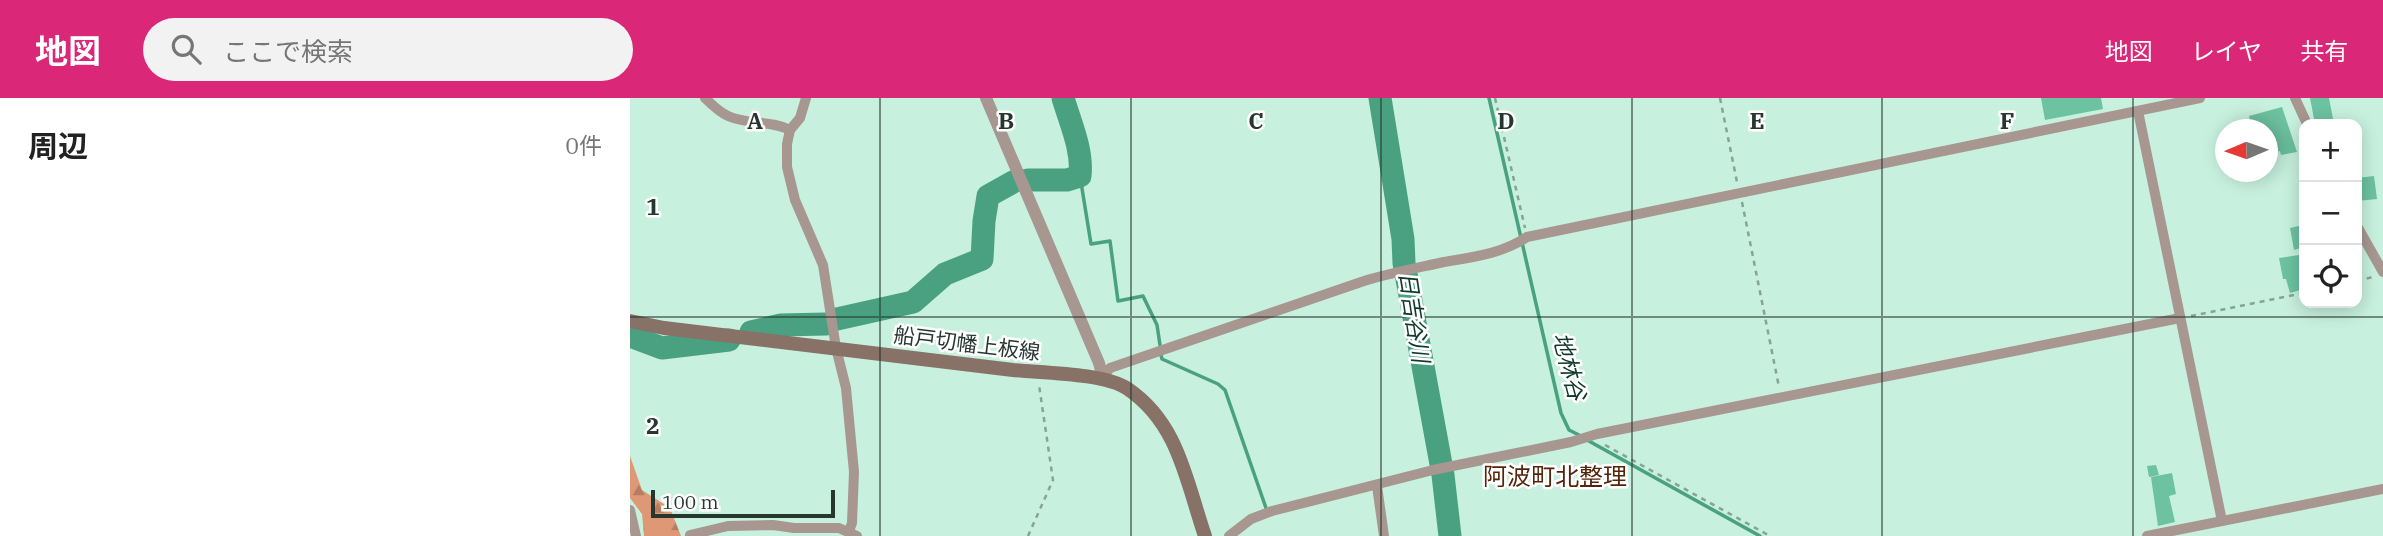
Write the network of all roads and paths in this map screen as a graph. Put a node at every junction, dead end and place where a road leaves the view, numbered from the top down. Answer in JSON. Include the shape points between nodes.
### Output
{"nodes":[{"id":1,"x":705,"y":98,"type":"edge"},
{"id":2,"x":806,"y":98,"type":"edge"},
{"id":3,"x":986,"y":98,"type":"edge"},
{"id":4,"x":1494,"y":98,"type":"edge"},
{"id":5,"x":1720,"y":98,"type":"edge"},
{"id":6,"x":2200,"y":98,"type":"edge"},
{"id":7,"x":2295,"y":98,"type":"edge"},
{"id":8,"x":2138,"y":111,"type":"junction"},
{"id":9,"x":2305,"y":119,"type":"edge"},
{"id":10,"x":790,"y":130,"type":"junction"},
{"id":11,"x":1740,"y":192,"type":"junction"},
{"id":12,"x":2362,"y":235,"type":"edge"},
{"id":13,"x":1523,"y":239,"type":"junction"},
{"id":14,"x":2383,"y":273,"type":"edge"},
{"id":15,"x":2362,"y":279,"type":"edge"},
{"id":16,"x":2299,"y":294,"type":"edge"},
{"id":17,"x":2180,"y":318,"type":"junction"},
{"id":18,"x":630,"y":321,"type":"edge"},
{"id":19,"x":836,"y":348,"type":"junction"},
{"id":20,"x":1038,"y":373,"type":"junction"},
{"id":21,"x":1103,"y":378,"type":"junction"},
{"id":22,"x":1781,"y":398,"type":"junction"},
{"id":23,"x":1587,"y":437,"type":"junction"},
{"id":24,"x":1377,"y":486,"type":"junction"},
{"id":25,"x":2383,"y":489,"type":"edge"},
{"id":26,"x":630,"y":510,"type":"edge"},
{"id":27,"x":2222,"y":521,"type":"junction"},
{"id":28,"x":853,"y":534,"type":"edge"},
{"id":29,"x":690,"y":535,"type":"edge"},
{"id":30,"x":636,"y":536,"type":"edge"},
{"id":31,"x":1028,"y":536,"type":"edge"},
{"id":32,"x":1205,"y":536,"type":"edge"},
{"id":33,"x":1229,"y":536,"type":"edge"},
{"id":34,"x":1384,"y":536,"type":"edge"},
{"id":35,"x":1770,"y":536,"type":"edge"},
{"id":36,"x":2147,"y":536,"type":"edge"}],
"edges":[{"from":1,"to":10,"type":"street","via":[[727,116]]},
{"from":2,"to":10,"type":"street","via":[[800,118]]},
{"from":3,"to":21,"type":"street"},
{"from":4,"to":13,"type":"path"},
{"from":5,"to":11,"type":"path"},
{"from":6,"to":8,"type":"street"},
{"from":7,"to":9,"type":"street"},
{"from":8,"to":11,"type":"street"},
{"from":8,"to":17,"type":"street"},
{"from":10,"to":19,"type":"street","via":[[787,167],[795,200],[823,265]]},
{"from":11,"to":13,"type":"street"},
{"from":11,"to":22,"type":"path"},
{"from":12,"to":14,"type":"street"},
{"from":13,"to":21,"type":"street","via":[[1495,253],[1398,271],[1110,368]]},
{"from":14,"to":15,"type":"path"},
{"from":16,"to":17,"type":"path"},
{"from":17,"to":22,"type":"street"},
{"from":17,"to":27,"type":"street"},
{"from":18,"to":19,"type":"main road","name":"船戸切幡上板線"},
{"from":19,"to":20,"type":"main road","name":"船戸切幡上板線"},
{"from":19,"to":28,"type":"street","via":[[846,388],[854,472]]},
{"from":20,"to":21,"type":"main road","name":"船戸切幡上板線"},
{"from":20,"to":31,"type":"path","via":[[1053,480]]},
{"from":21,"to":32,"type":"main road","name":"船戸切幡上板線","via":[[1126,387],[1162,420],[1174,442]]},
{"from":22,"to":23,"type":"street"},
{"from":23,"to":24,"type":"street"},
{"from":23,"to":35,"type":"path"},
{"from":24,"to":33,"type":"street","via":[[1272,510]]},
{"from":24,"to":34,"type":"street"},
{"from":25,"to":27,"type":"street"},
{"from":26,"to":30,"type":"street"},
{"from":27,"to":36,"type":"street"},
{"from":28,"to":29,"type":"street","via":[[839,528],[773,525],[728,526]]}]}
